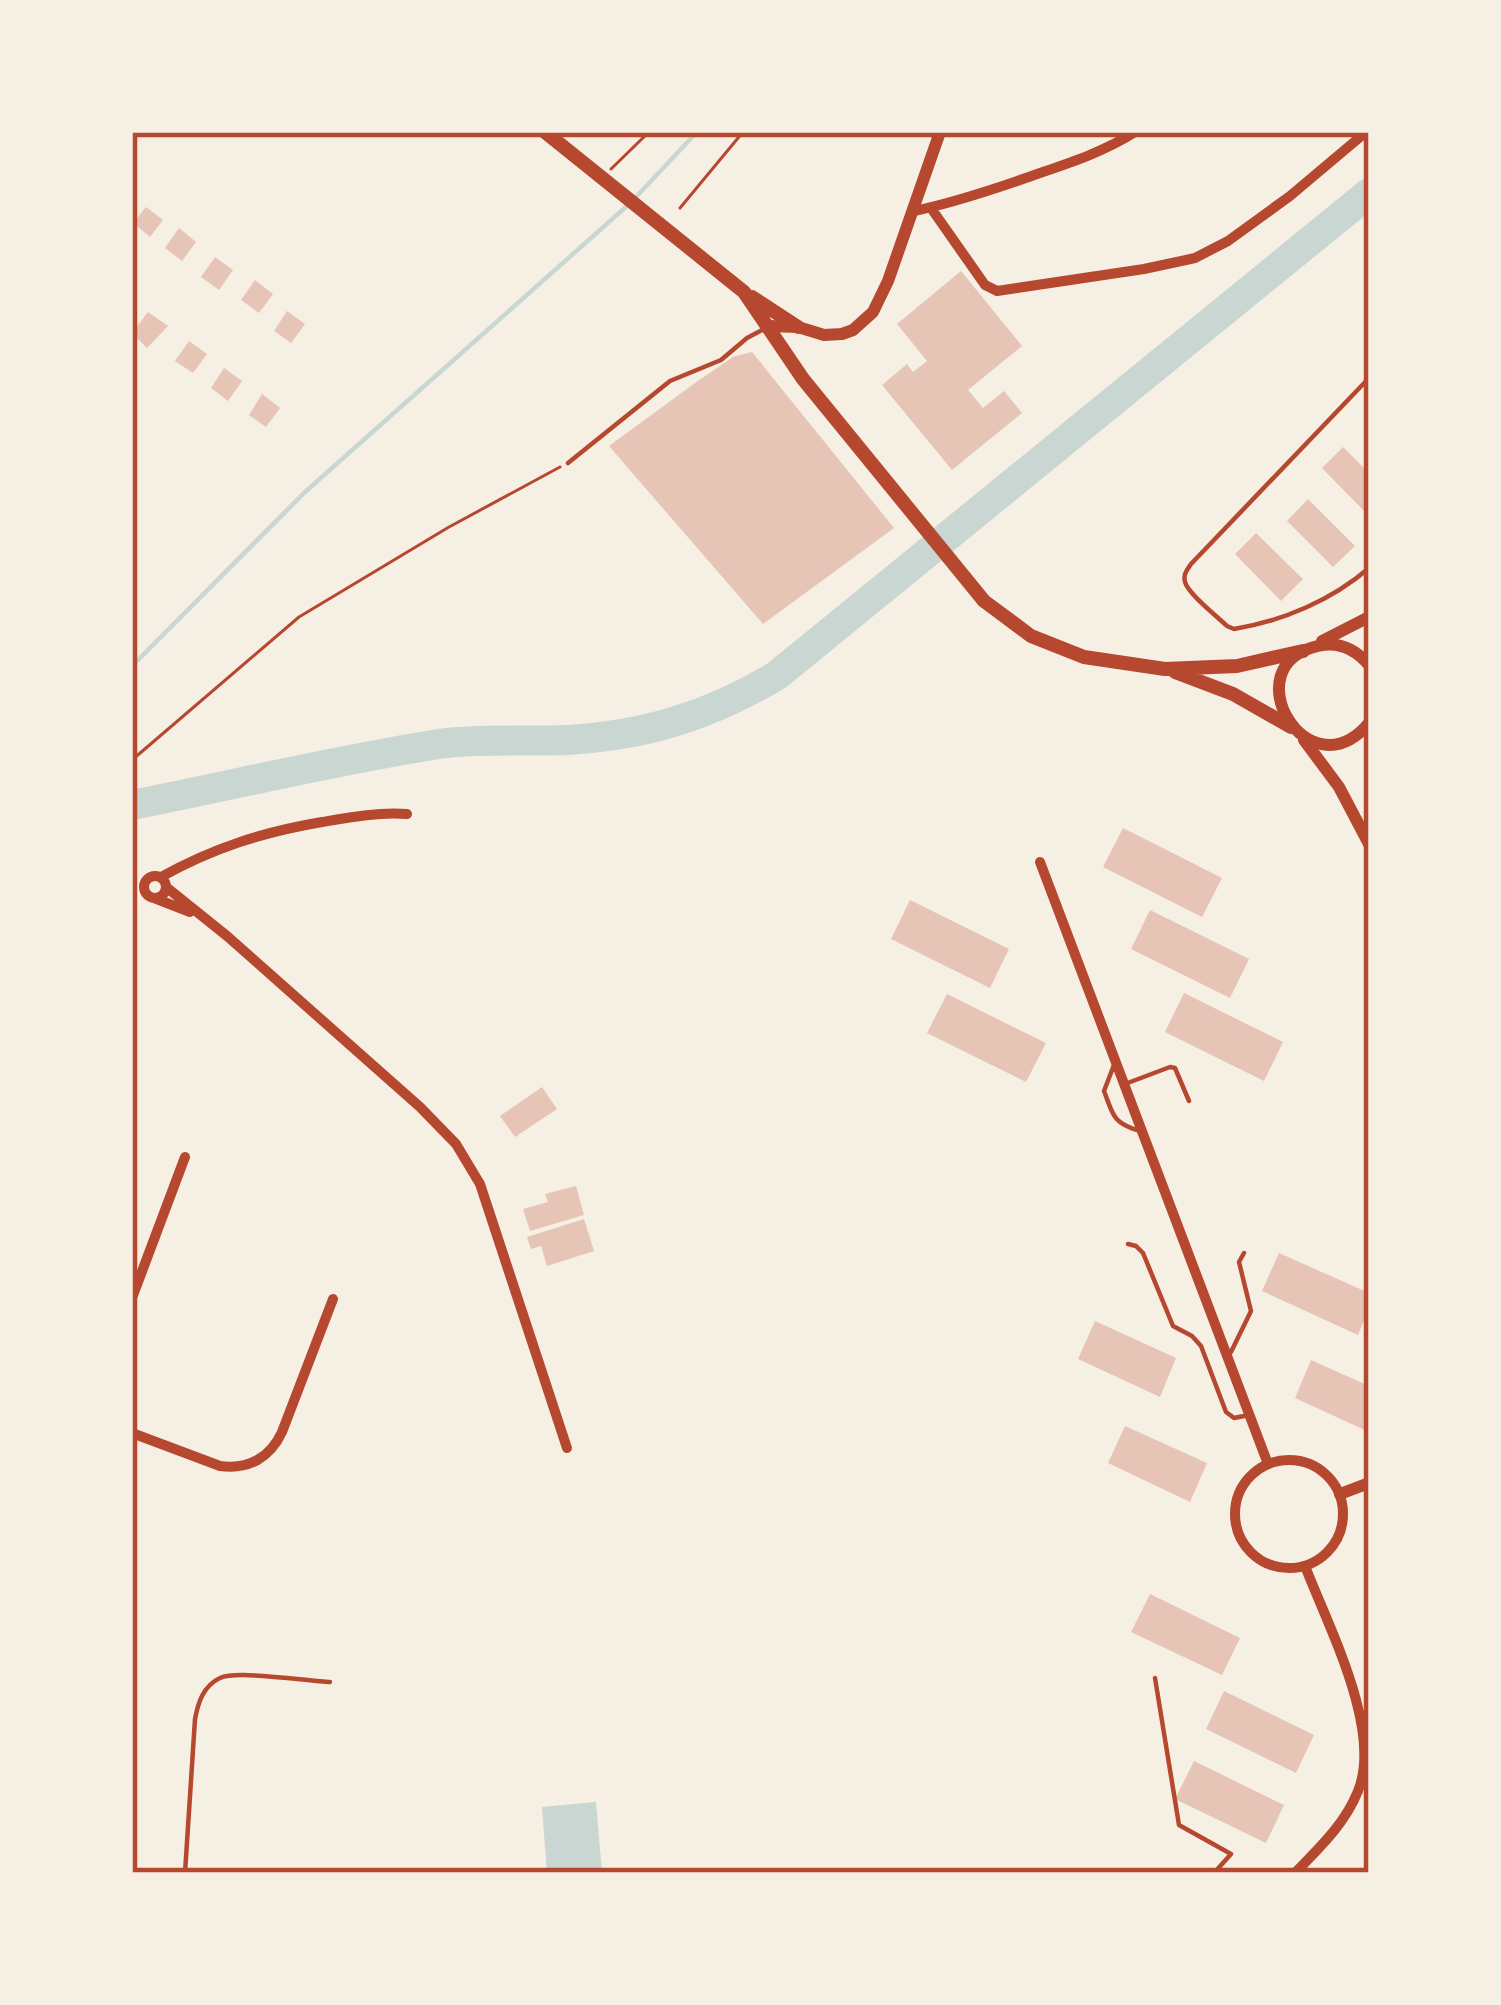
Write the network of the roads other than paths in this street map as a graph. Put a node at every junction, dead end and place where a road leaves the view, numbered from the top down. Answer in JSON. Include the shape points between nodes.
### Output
{"nodes":[{"id":1,"x":545,"y":132,"type":"edge"},
{"id":2,"x":940,"y":132,"type":"edge"},
{"id":3,"x":1135,"y":132,"type":"edge"},
{"id":4,"x":1366,"y":132,"type":"edge"},
{"id":5,"x":931,"y":208,"type":"junction"},
{"id":6,"x":914,"y":211,"type":"junction"},
{"id":7,"x":744,"y":292,"type":"junction"},
{"id":8,"x":769,"y":326,"type":"junction"},
{"id":9,"x":798,"y":327,"type":"junction"},
{"id":10,"x":1369,"y":378,"type":"edge"},
{"id":11,"x":568,"y":463,"type":"road end"},
{"id":12,"x":1369,"y":568,"type":"edge"},
{"id":13,"x":1369,"y":617,"type":"edge"},
{"id":14,"x":1307,"y":649,"type":"junction"},
{"id":15,"x":1369,"y":664,"type":"edge"},
{"id":16,"x":1165,"y":669,"type":"junction"},
{"id":17,"x":1369,"y":724,"type":"edge"},
{"id":18,"x":1296,"y":730,"type":"junction"},
{"id":19,"x":407,"y":814,"type":"dead end"},
{"id":20,"x":1369,"y":844,"type":"edge"},
{"id":21,"x":1040,"y":862,"type":"dead end"},
{"id":22,"x":164,"y":882,"type":"junction"},
{"id":23,"x":136,"y":886,"type":"edge"},
{"id":24,"x":152,"y":897,"type":"junction"},
{"id":25,"x":199,"y":915,"type":"junction"},
{"id":26,"x":1117,"y":1060,"type":"junction"},
{"id":27,"x":1125,"y":1084,"type":"junction"},
{"id":28,"x":1189,"y":1101,"type":"dead end"},
{"id":29,"x":1143,"y":1132,"type":"junction"},
{"id":30,"x":185,"y":1156,"type":"dead end"},
{"id":31,"x":1128,"y":1244,"type":"dead end"},
{"id":32,"x":1244,"y":1253,"type":"dead end"},
{"id":33,"x":132,"y":1298,"type":"edge"},
{"id":34,"x":334,"y":1299,"type":"dead end"},
{"id":35,"x":1228,"y":1357,"type":"junction"},
{"id":36,"x":1249,"y":1415,"type":"junction"},
{"id":37,"x":132,"y":1433,"type":"edge"},
{"id":38,"x":568,"y":1448,"type":"dead end"},
{"id":39,"x":1268,"y":1464,"type":"junction"},
{"id":40,"x":1369,"y":1483,"type":"edge"},
{"id":41,"x":1340,"y":1494,"type":"junction"},
{"id":42,"x":1305,"y":1566,"type":"junction"},
{"id":43,"x":1155,"y":1678,"type":"dead end"},
{"id":44,"x":330,"y":1682,"type":"dead end"},
{"id":45,"x":184,"y":1873,"type":"edge"},
{"id":46,"x":1214,"y":1873,"type":"edge"},
{"id":47,"x":1295,"y":1873,"type":"edge"}],
"edges":[{"from":1,"to":7,"type":"main road"},
{"from":2,"to":6,"type":"street"},
{"from":3,"to":5,"type":"street"},
{"from":4,"to":5,"type":"street","via":[[1228,241],[1160,266],[997,291]]},
{"from":5,"to":6,"type":"street"},
{"from":6,"to":9,"type":"street","via":[[865,320],[842,334]]},
{"from":7,"to":8,"type":"main road"},
{"from":7,"to":9,"type":"main road"},
{"from":8,"to":9,"type":"street"},
{"from":8,"to":11,"type":"lane","via":[[722,360],[670,381]]},
{"from":8,"to":16,"type":"main road","via":[[984,601],[1030,636],[1084,657]]},
{"from":10,"to":12,"type":"lane","via":[[1191,564],[1184,581],[1234,628],[1297,611]]},
{"from":13,"to":14,"type":"street"},
{"from":14,"to":15,"type":"street","via":[[1345,646]]},
{"from":14,"to":16,"type":"main road","via":[[1237,666]]},
{"from":14,"to":18,"type":"street","via":[[1279,686],[1283,715]]},
{"from":16,"to":18,"type":"main road","via":[[1233,694]]},
{"from":17,"to":18,"type":"street","via":[[1339,743]]},
{"from":18,"to":20,"type":"street"},
{"from":19,"to":22,"type":"street","via":[[265,832],[196,857]]},
{"from":21,"to":26,"type":"street"},
{"from":22,"to":23,"type":"street","via":[[155,875]]},
{"from":22,"to":24,"type":"street","via":[[165,893]]},
{"from":22,"to":25,"type":"street"},
{"from":23,"to":24,"type":"street"},
{"from":24,"to":25,"type":"street"},
{"from":25,"to":38,"type":"street","via":[[420,1107],[470,1164]]},
{"from":26,"to":27,"type":"street"},
{"from":26,"to":29,"type":"lane","via":[[1103,1091],[1120,1125]]},
{"from":27,"to":28,"type":"lane","via":[[1174,1068]]},
{"from":27,"to":29,"type":"street"},
{"from":29,"to":35,"type":"street"},
{"from":30,"to":33,"type":"street"},
{"from":31,"to":36,"type":"lane","via":[[1141,1250],[1173,1326],[1201,1346],[1226,1412]]},
{"from":32,"to":35,"type":"lane","via":[[1239,1262],[1251,1311]]},
{"from":34,"to":37,"type":"street","via":[[266,1455],[220,1466]]},
{"from":35,"to":36,"type":"street"},
{"from":36,"to":39,"type":"street"},
{"from":39,"to":41,"type":"street","via":[[1310,1464]]},
{"from":39,"to":42,"type":"street","via":[[1236,1505],[1242,1540],[1269,1564]]},
{"from":40,"to":41,"type":"street"},
{"from":41,"to":42,"type":"street","via":[[1342,1529]]},
{"from":42,"to":47,"type":"street","via":[[1366,1749],[1349,1810]]},
{"from":43,"to":46,"type":"lane","via":[[1179,1825],[1231,1854]]},
{"from":44,"to":45,"type":"lane","via":[[222,1677],[199,1698]]}]}
